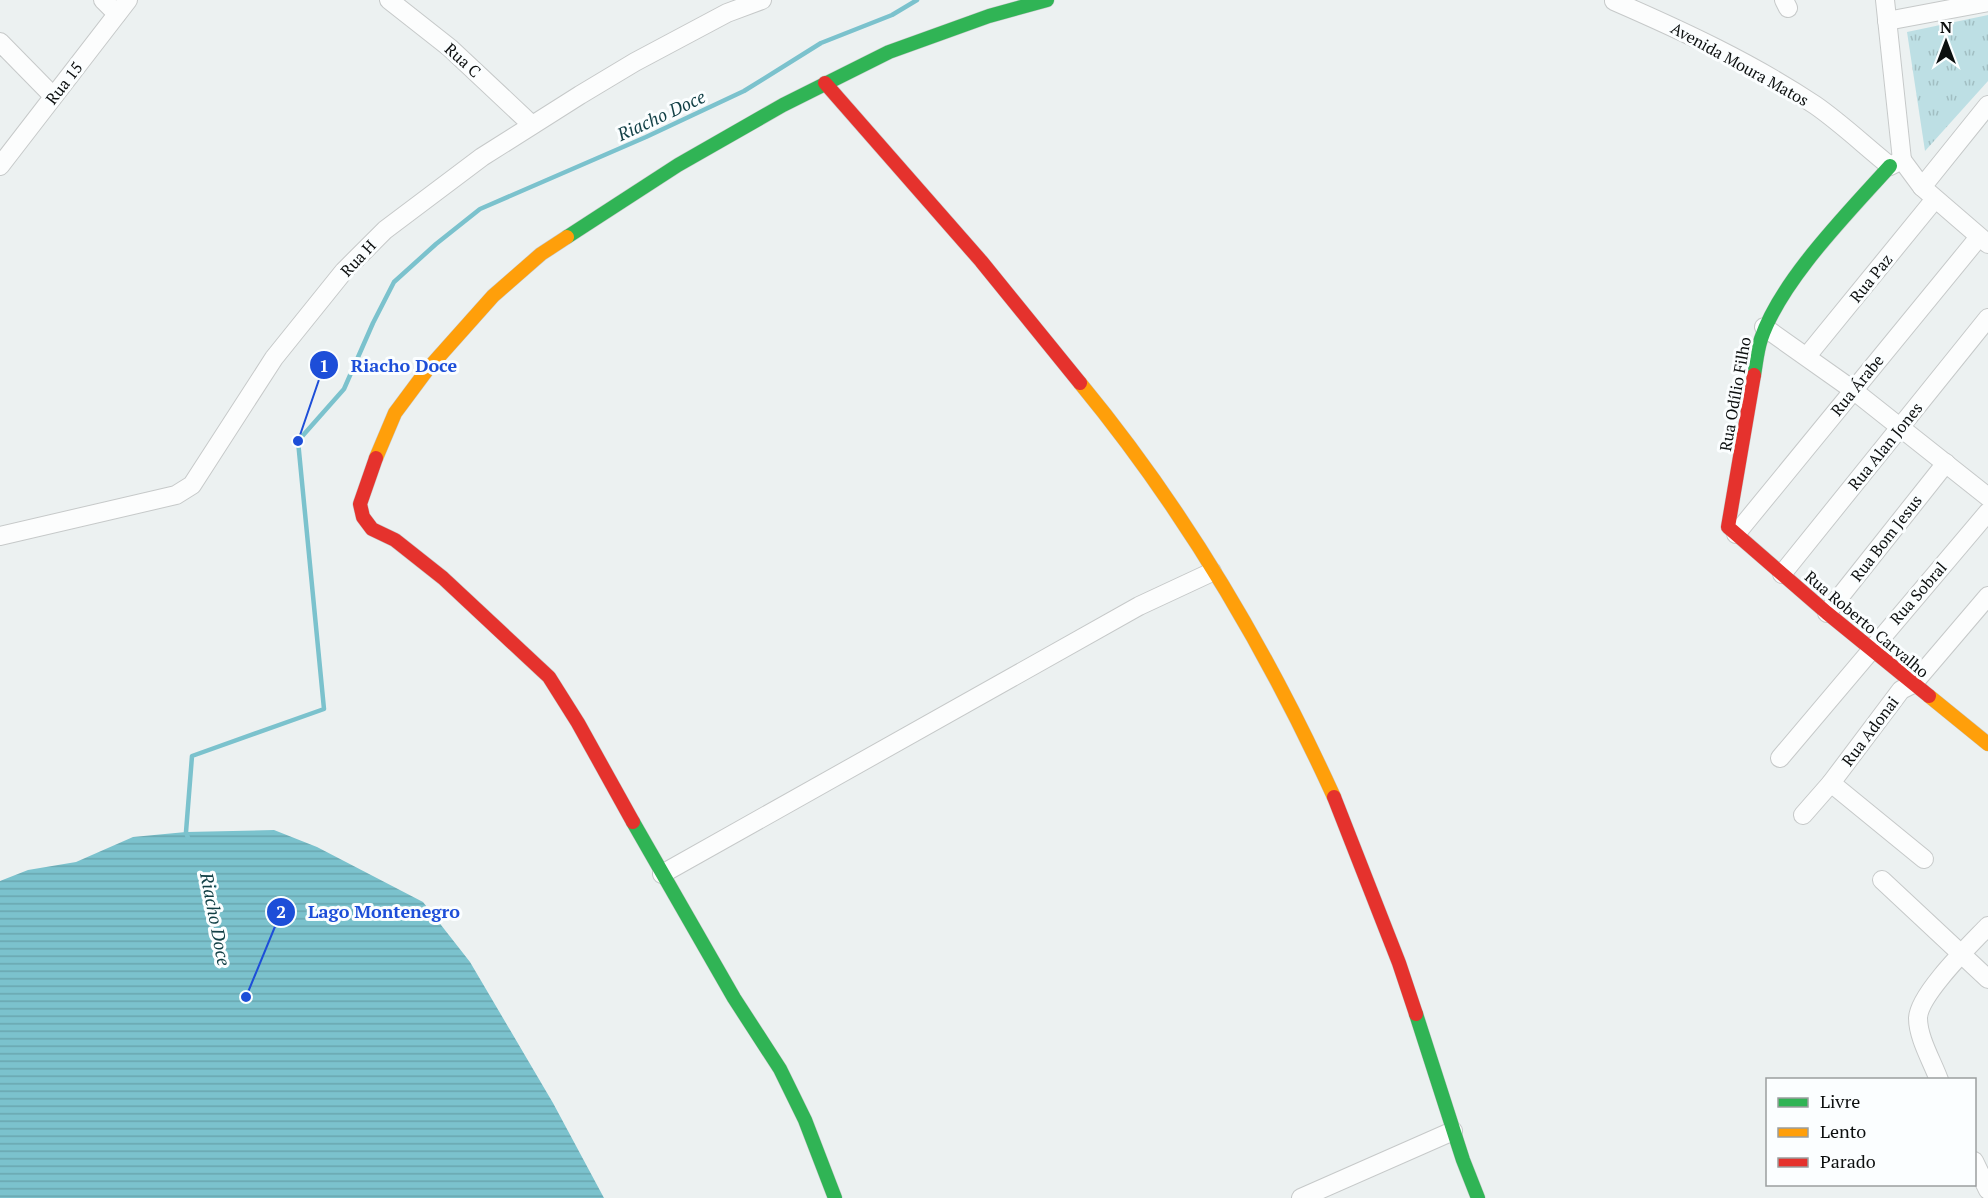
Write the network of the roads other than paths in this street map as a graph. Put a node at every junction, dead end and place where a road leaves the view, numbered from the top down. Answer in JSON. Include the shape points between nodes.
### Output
{"nodes":[{"id":1,"x":104,"y":0,"type":"edge"},
{"id":2,"x":389,"y":0,"type":"edge"},
{"id":3,"x":762,"y":0,"type":"edge"},
{"id":4,"x":1047,"y":0,"type":"edge"},
{"id":5,"x":1885,"y":0,"type":"edge"},
{"id":6,"x":1614,"y":1,"type":"edge"},
{"id":7,"x":1988,"y":2,"type":"edge"},
{"id":8,"x":722,"y":6,"type":"edge"},
{"id":9,"x":123,"y":7,"type":"edge"},
{"id":10,"x":1887,"y":21,"type":"junction"},
{"id":11,"x":0,"y":42,"type":"edge"},
{"id":12,"x":825,"y":83,"type":"junction"},
{"id":13,"x":53,"y":96,"type":"junction"},
{"id":14,"x":1988,"y":105,"type":"edge"},
{"id":15,"x":532,"y":125,"type":"junction"},
{"id":16,"x":1896,"y":163,"type":"junction"},
{"id":17,"x":0,"y":165,"type":"edge"},
{"id":18,"x":1928,"y":193,"type":"junction"},
{"id":19,"x":1984,"y":240,"type":"edge"},
{"id":20,"x":1988,"y":318,"type":"edge"},
{"id":21,"x":1764,"y":327,"type":"junction"},
{"id":22,"x":1807,"y":356,"type":"junction"},
{"id":23,"x":1853,"y":390,"type":"junction"},
{"id":24,"x":1900,"y":426,"type":"junction"},
{"id":25,"x":1946,"y":463,"type":"junction"},
{"id":26,"x":1988,"y":497,"type":"edge"},
{"id":27,"x":1988,"y":512,"type":"edge"},
{"id":28,"x":1732,"y":531,"type":"junction"},
{"id":29,"x":0,"y":536,"type":"edge"},
{"id":30,"x":1212,"y":572,"type":"junction"},
{"id":31,"x":1782,"y":574,"type":"junction"},
{"id":32,"x":1988,"y":596,"type":"edge"},
{"id":33,"x":1827,"y":613,"type":"junction"},
{"id":34,"x":1870,"y":649,"type":"junction"},
{"id":35,"x":1913,"y":684,"type":"junction"},
{"id":36,"x":1988,"y":744,"type":"edge"},
{"id":37,"x":1780,"y":758,"type":"dead end"},
{"id":38,"x":1831,"y":783,"type":"junction"},
{"id":39,"x":1803,"y":815,"type":"dead end"},
{"id":40,"x":1924,"y":859,"type":"dead end"},
{"id":41,"x":662,"y":874,"type":"junction"},
{"id":42,"x":1882,"y":880,"type":"dead end"},
{"id":43,"x":1988,"y":926,"type":"edge"},
{"id":44,"x":1960,"y":955,"type":"junction"},
{"id":45,"x":1988,"y":979,"type":"edge"},
{"id":46,"x":1939,"y":1078,"type":"edge"},
{"id":47,"x":1453,"y":1131,"type":"junction"},
{"id":48,"x":1976,"y":1165,"type":"edge"},
{"id":49,"x":1988,"y":1190,"type":"edge"},
{"id":50,"x":835,"y":1198,"type":"edge"},
{"id":51,"x":1301,"y":1198,"type":"edge"},
{"id":52,"x":1478,"y":1198,"type":"edge"}],
"edges":[{"from":1,"to":9,"type":"street"},
{"from":2,"to":15,"type":"street","name":"Rua C","via":[[450,48]]},
{"from":3,"to":8,"type":"street","name":"Rua H"},
{"from":4,"to":12,"type":"street","via":[[988,16],[889,52]]},
{"from":5,"to":10,"type":"street"},
{"from":6,"to":16,"type":"street","name":"Avenida Moura Matos","via":[[1675,27],[1769,77]]},
{"from":7,"to":10,"type":"street"},
{"from":8,"to":15,"type":"street","name":"Rua H"},
{"from":9,"to":13,"type":"street","name":"Rua 15"},
{"from":10,"to":16,"type":"street"},
{"from":11,"to":13,"type":"street"},
{"from":12,"to":30,"type":"street","via":[[981,261],[1110,419],[1160,487]]},
{"from":12,"to":41,"type":"street","via":[[678,165],[541,254],[493,296],[427,370],[395,413],[360,504],[372,529],[395,540],[443,578],[549,677]]},
{"from":13,"to":17,"type":"street","name":"Rua 15"},
{"from":14,"to":18,"type":"street","name":"Rua Paz"},
{"from":15,"to":29,"type":"street","name":"Rua H","via":[[385,230],[345,272],[274,358],[192,485],[176,495]]},
{"from":16,"to":18,"type":"street","name":"Avenida Moura Matos"},
{"from":16,"to":21,"type":"street","name":"Rua Odílio Filho","via":[[1849,211],[1785,290]]},
{"from":18,"to":19,"type":"street","name":"Avenida Moura Matos"},
{"from":18,"to":22,"type":"street","name":"Rua Paz"},
{"from":19,"to":23,"type":"street","name":"Rua Árabe"},
{"from":20,"to":24,"type":"street","name":"Rua Alan Jones"},
{"from":21,"to":22,"type":"street"},
{"from":21,"to":28,"type":"street","name":"Rua Odílio Filho"},
{"from":22,"to":23,"type":"street"},
{"from":23,"to":24,"type":"street"},
{"from":23,"to":28,"type":"street","name":"Rua Árabe"},
{"from":24,"to":25,"type":"street"},
{"from":24,"to":31,"type":"street","name":"Rua Alan Jones"},
{"from":25,"to":26,"type":"street"},
{"from":25,"to":33,"type":"street","name":"Rua Bom Jesus"},
{"from":27,"to":34,"type":"street","name":"Rua Sobral"},
{"from":28,"to":31,"type":"street","name":"Rua Roberto Carvalho"},
{"from":30,"to":41,"type":"street","via":[[1139,606]]},
{"from":30,"to":47,"type":"street","via":[[1250,632],[1307,738],[1343,817],[1399,963]]},
{"from":31,"to":33,"type":"street","name":"Rua Roberto Carvalho"},
{"from":32,"to":35,"type":"street","name":"Rua Adonai"},
{"from":33,"to":34,"type":"street","name":"Rua Roberto Carvalho"},
{"from":34,"to":35,"type":"street","name":"Rua Roberto Carvalho"},
{"from":34,"to":37,"type":"street","name":"Rua Sobral"},
{"from":35,"to":36,"type":"street","name":"Rua Roberto Carvalho"},
{"from":35,"to":38,"type":"street","name":"Rua Adonai","via":[[1901,690]]},
{"from":38,"to":39,"type":"street","name":"Rua Adonai"},
{"from":38,"to":40,"type":"street"},
{"from":41,"to":50,"type":"street","via":[[789,1088]]},
{"from":42,"to":44,"type":"street"},
{"from":43,"to":44,"type":"street"},
{"from":44,"to":45,"type":"street"},
{"from":44,"to":46,"type":"street","via":[[1921,1004],[1918,1017]]},
{"from":47,"to":51,"type":"street"},
{"from":47,"to":52,"type":"street"},
{"from":48,"to":49,"type":"street"}]}
